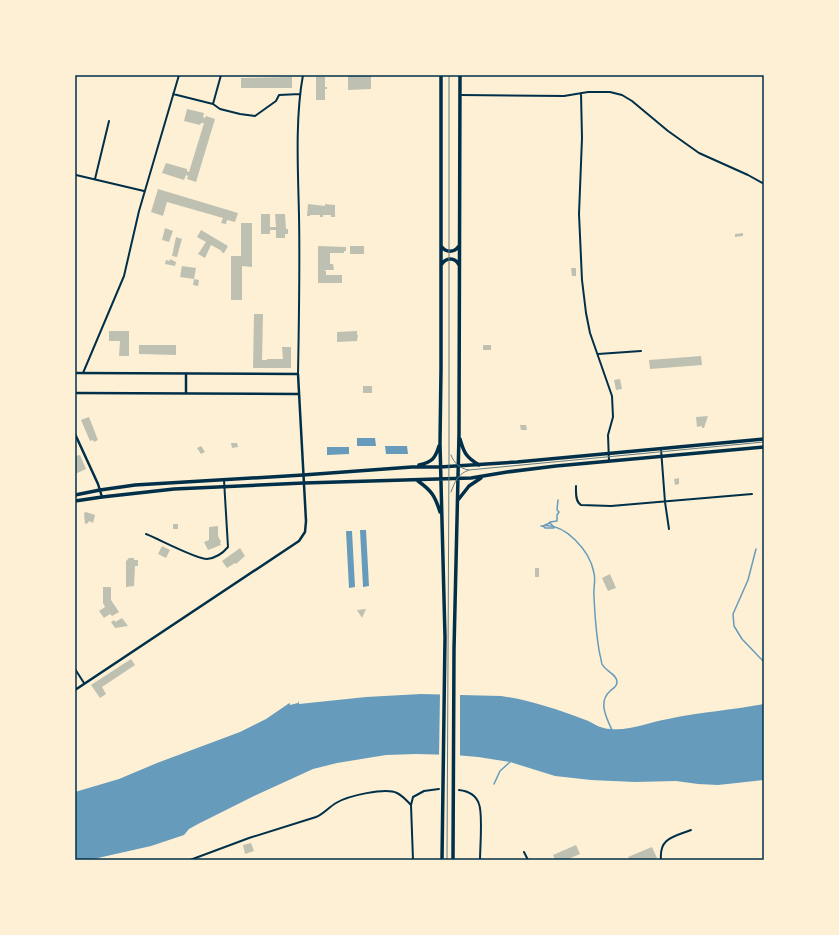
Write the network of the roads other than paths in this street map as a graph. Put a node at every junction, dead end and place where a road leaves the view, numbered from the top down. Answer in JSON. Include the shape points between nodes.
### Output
{"nodes":[{"id":1,"x":179,"y":75,"type":"edge"},
{"id":2,"x":221,"y":75,"type":"edge"},
{"id":3,"x":303,"y":75,"type":"edge"},
{"id":4,"x":441,"y":75,"type":"edge"},
{"id":5,"x":460,"y":75,"type":"edge"},
{"id":6,"x":581,"y":93,"type":"junction"},
{"id":7,"x":173,"y":94,"type":"junction"},
{"id":8,"x":300,"y":94,"type":"junction"},
{"id":9,"x":459,"y":95,"type":"junction"},
{"id":10,"x":213,"y":104,"type":"junction"},
{"id":11,"x":110,"y":121,"type":"dead end"},
{"id":12,"x":76,"y":175,"type":"dead end"},
{"id":13,"x":95,"y":179,"type":"junction"},
{"id":14,"x":764,"y":184,"type":"edge"},
{"id":15,"x":144,"y":191,"type":"junction"},
{"id":16,"x":441,"y":246,"type":"junction"},
{"id":17,"x":459,"y":246,"type":"junction"},
{"id":18,"x":441,"y":266,"type":"junction"},
{"id":19,"x":459,"y":267,"type":"junction"},
{"id":20,"x":641,"y":351,"type":"dead end"},
{"id":21,"x":598,"y":354,"type":"junction"},
{"id":22,"x":75,"y":373,"type":"edge"},
{"id":23,"x":83,"y":373,"type":"junction"},
{"id":24,"x":186,"y":374,"type":"junction"},
{"id":25,"x":298,"y":374,"type":"junction"},
{"id":26,"x":75,"y":393,"type":"edge"},
{"id":27,"x":186,"y":393,"type":"junction"},
{"id":28,"x":299,"y":394,"type":"junction"},
{"id":29,"x":75,"y":434,"type":"edge"},
{"id":30,"x":459,"y":434,"type":"junction"},
{"id":31,"x":764,"y":439,"type":"edge"},
{"id":32,"x":440,"y":444,"type":"junction"},
{"id":33,"x":764,"y":446,"type":"edge"},
{"id":34,"x":662,"y":449,"type":"junction"},
{"id":35,"x":609,"y":454,"type":"junction"},
{"id":36,"x":662,"y":456,"type":"junction"},
{"id":37,"x":609,"y":461,"type":"junction"},
{"id":38,"x":478,"y":465,"type":"junction"},
{"id":39,"x":457,"y":466,"type":"junction"},
{"id":40,"x":412,"y":467,"type":"junction"},
{"id":41,"x":440,"y":467,"type":"junction"},
{"id":42,"x":303,"y":475,"type":"junction"},
{"id":43,"x":483,"y":476,"type":"junction"},
{"id":44,"x":441,"y":479,"type":"junction"},
{"id":45,"x":458,"y":479,"type":"junction"},
{"id":46,"x":224,"y":480,"type":"junction"},
{"id":47,"x":418,"y":481,"type":"junction"},
{"id":48,"x":304,"y":483,"type":"junction"},
{"id":49,"x":225,"y":486,"type":"junction"},
{"id":50,"x":576,"y":486,"type":"dead end"},
{"id":51,"x":100,"y":490,"type":"junction"},
{"id":52,"x":752,"y":494,"type":"dead end"},
{"id":53,"x":75,"y":495,"type":"edge"},
{"id":54,"x":102,"y":497,"type":"junction"},
{"id":55,"x":457,"y":500,"type":"junction"},
{"id":56,"x":75,"y":502,"type":"edge"},
{"id":57,"x":665,"y":502,"type":"junction"},
{"id":58,"x":442,"y":517,"type":"junction"},
{"id":59,"x":668,"y":529,"type":"dead end"},
{"id":60,"x":146,"y":534,"type":"dead end"},
{"id":61,"x":75,"y":669,"type":"edge"},
{"id":62,"x":84,"y":684,"type":"junction"},
{"id":63,"x":75,"y":690,"type":"edge"},
{"id":64,"x":439,"y":790,"type":"dead end"},
{"id":65,"x":459,"y":790,"type":"dead end"},
{"id":66,"x":411,"y":805,"type":"junction"},
{"id":67,"x":691,"y":830,"type":"dead end"},
{"id":68,"x":524,"y":852,"type":"dead end"},
{"id":69,"x":190,"y":860,"type":"edge"},
{"id":70,"x":413,"y":860,"type":"edge"},
{"id":71,"x":442,"y":860,"type":"edge"},
{"id":72,"x":453,"y":860,"type":"edge"},
{"id":73,"x":480,"y":860,"type":"edge"},
{"id":74,"x":528,"y":860,"type":"edge"},
{"id":75,"x":661,"y":860,"type":"edge"}],
"edges":[{"from":1,"to":7,"type":"street"},
{"from":2,"to":10,"type":"street"},
{"from":3,"to":8,"type":"street"},
{"from":4,"to":16,"type":"main road"},
{"from":5,"to":9,"type":"main road"},
{"from":6,"to":9,"type":"street","via":[[564,96]]},
{"from":6,"to":14,"type":"street","via":[[610,92],[622,95],[699,153]]},
{"from":6,"to":21,"type":"street","via":[[580,246],[586,313],[590,334]]},
{"from":7,"to":10,"type":"street"},
{"from":7,"to":15,"type":"street"},
{"from":8,"to":10,"type":"street","via":[[279,95],[276,102],[254,116],[240,114]]},
{"from":8,"to":25,"type":"street"},
{"from":9,"to":17,"type":"main road"},
{"from":11,"to":13,"type":"street"},
{"from":12,"to":13,"type":"street"},
{"from":13,"to":15,"type":"street"},
{"from":15,"to":23,"type":"street","via":[[121,284]]},
{"from":16,"to":17,"type":"main road","via":[[451,251]]},
{"from":16,"to":18,"type":"main road"},
{"from":17,"to":19,"type":"main road"},
{"from":18,"to":19,"type":"main road","via":[[444,261],[450,259],[456,261]]},
{"from":18,"to":32,"type":"main road"},
{"from":19,"to":30,"type":"main road"},
{"from":20,"to":21,"type":"street"},
{"from":21,"to":35,"type":"street","via":[[612,396]]},
{"from":22,"to":23,"type":"street"},
{"from":23,"to":24,"type":"street"},
{"from":24,"to":25,"type":"street"},
{"from":24,"to":27,"type":"street"},
{"from":25,"to":28,"type":"street"},
{"from":26,"to":27,"type":"street"},
{"from":27,"to":28,"type":"street"},
{"from":28,"to":42,"type":"street"},
{"from":29,"to":51,"type":"street"},
{"from":30,"to":38,"type":"main road","via":[[464,453]]},
{"from":30,"to":39,"type":"main road"},
{"from":31,"to":34,"type":"main road"},
{"from":32,"to":40,"type":"main road","via":[[432,460]]},
{"from":32,"to":41,"type":"main road"},
{"from":33,"to":36,"type":"main road"},
{"from":34,"to":35,"type":"main road"},
{"from":34,"to":36,"type":"street"},
{"from":35,"to":37,"type":"street"},
{"from":35,"to":38,"type":"main road"},
{"from":36,"to":37,"type":"main road"},
{"from":36,"to":57,"type":"street"},
{"from":37,"to":43,"type":"main road"},
{"from":38,"to":39,"type":"main road"},
{"from":39,"to":41,"type":"main road"},
{"from":39,"to":45,"type":"main road"},
{"from":40,"to":41,"type":"main road"},
{"from":40,"to":42,"type":"main road"},
{"from":41,"to":44,"type":"main road"},
{"from":42,"to":46,"type":"main road"},
{"from":42,"to":48,"type":"street"},
{"from":43,"to":45,"type":"main road"},
{"from":43,"to":55,"type":"main road","via":[[469,486]]},
{"from":44,"to":45,"type":"main road"},
{"from":44,"to":47,"type":"main road"},
{"from":44,"to":58,"type":"main road"},
{"from":45,"to":55,"type":"main road"},
{"from":46,"to":49,"type":"street"},
{"from":46,"to":51,"type":"main road","via":[[135,485]]},
{"from":47,"to":48,"type":"main road"},
{"from":47,"to":58,"type":"main road","via":[[433,494]]},
{"from":48,"to":49,"type":"main road"},
{"from":48,"to":62,"type":"street","via":[[306,527],[299,541]]},
{"from":49,"to":54,"type":"main road"},
{"from":49,"to":60,"type":"street","via":[[228,547],[223,553],[211,558],[201,558]]},
{"from":50,"to":57,"type":"street","via":[[578,504],[581,505],[612,506]]},
{"from":51,"to":53,"type":"main road"},
{"from":51,"to":54,"type":"street"},
{"from":52,"to":57,"type":"street"},
{"from":54,"to":56,"type":"main road"},
{"from":55,"to":72,"type":"main road"},
{"from":57,"to":59,"type":"street"},
{"from":58,"to":71,"type":"main road","via":[[445,648]]},
{"from":61,"to":62,"type":"street"},
{"from":62,"to":63,"type":"street"},
{"from":64,"to":66,"type":"street","via":[[430,789],[417,793]]},
{"from":65,"to":73,"type":"street","via":[[470,793],[479,803]]},
{"from":66,"to":69,"type":"street","via":[[396,792],[384,790],[368,793],[338,801],[316,817]]},
{"from":66,"to":70,"type":"street"},
{"from":67,"to":75,"type":"street","via":[[665,841],[660,849]]},
{"from":68,"to":74,"type":"street"}]}
